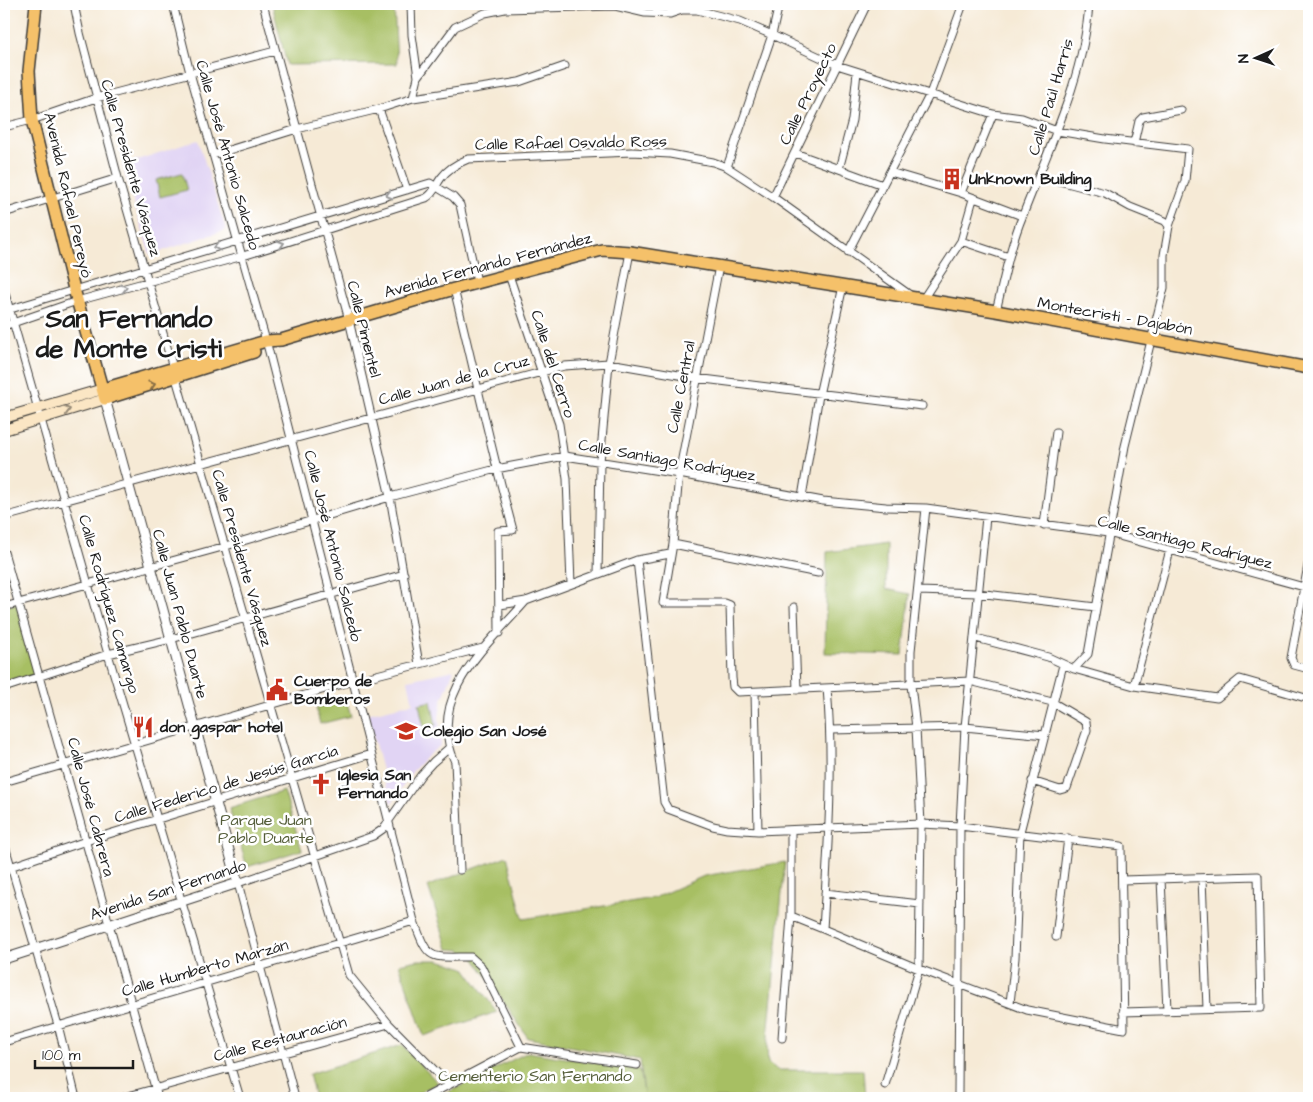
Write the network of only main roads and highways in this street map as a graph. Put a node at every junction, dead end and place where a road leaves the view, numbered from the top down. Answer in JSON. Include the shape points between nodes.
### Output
{"nodes":[{"id":1,"x":36,"y":4,"type":"edge"},
{"id":2,"x":918,"y":299,"type":"joint"},
{"id":3,"x":1309,"y":368,"type":"edge"},
{"id":4,"x":104,"y":394,"type":"junction"},
{"id":5,"x":39,"y":413,"type":"junction"},
{"id":6,"x":4,"y":418,"type":"edge"},
{"id":7,"x":4,"y":430,"type":"edge"}],
"edges":[{"from":1,"to":4,"type":"main road","name":"Avenida Rafael Pereyó","via":[[29,71],[32,120],[50,199]]},
{"from":2,"to":3,"type":"main road","name":"Montecristi - Dajabón"},
{"from":2,"to":4,"type":"main road","name":"Avenida Fernando Fernández","via":[[602,250],[454,288]]},
{"from":4,"to":5,"type":"main road","name":"Avenida Fernando Fernández"},
{"from":5,"to":6,"type":"main road","name":"Avenida Fernando Fernández"},
{"from":5,"to":7,"type":"main road","name":"Avenida Fernando Fernández"}]}
